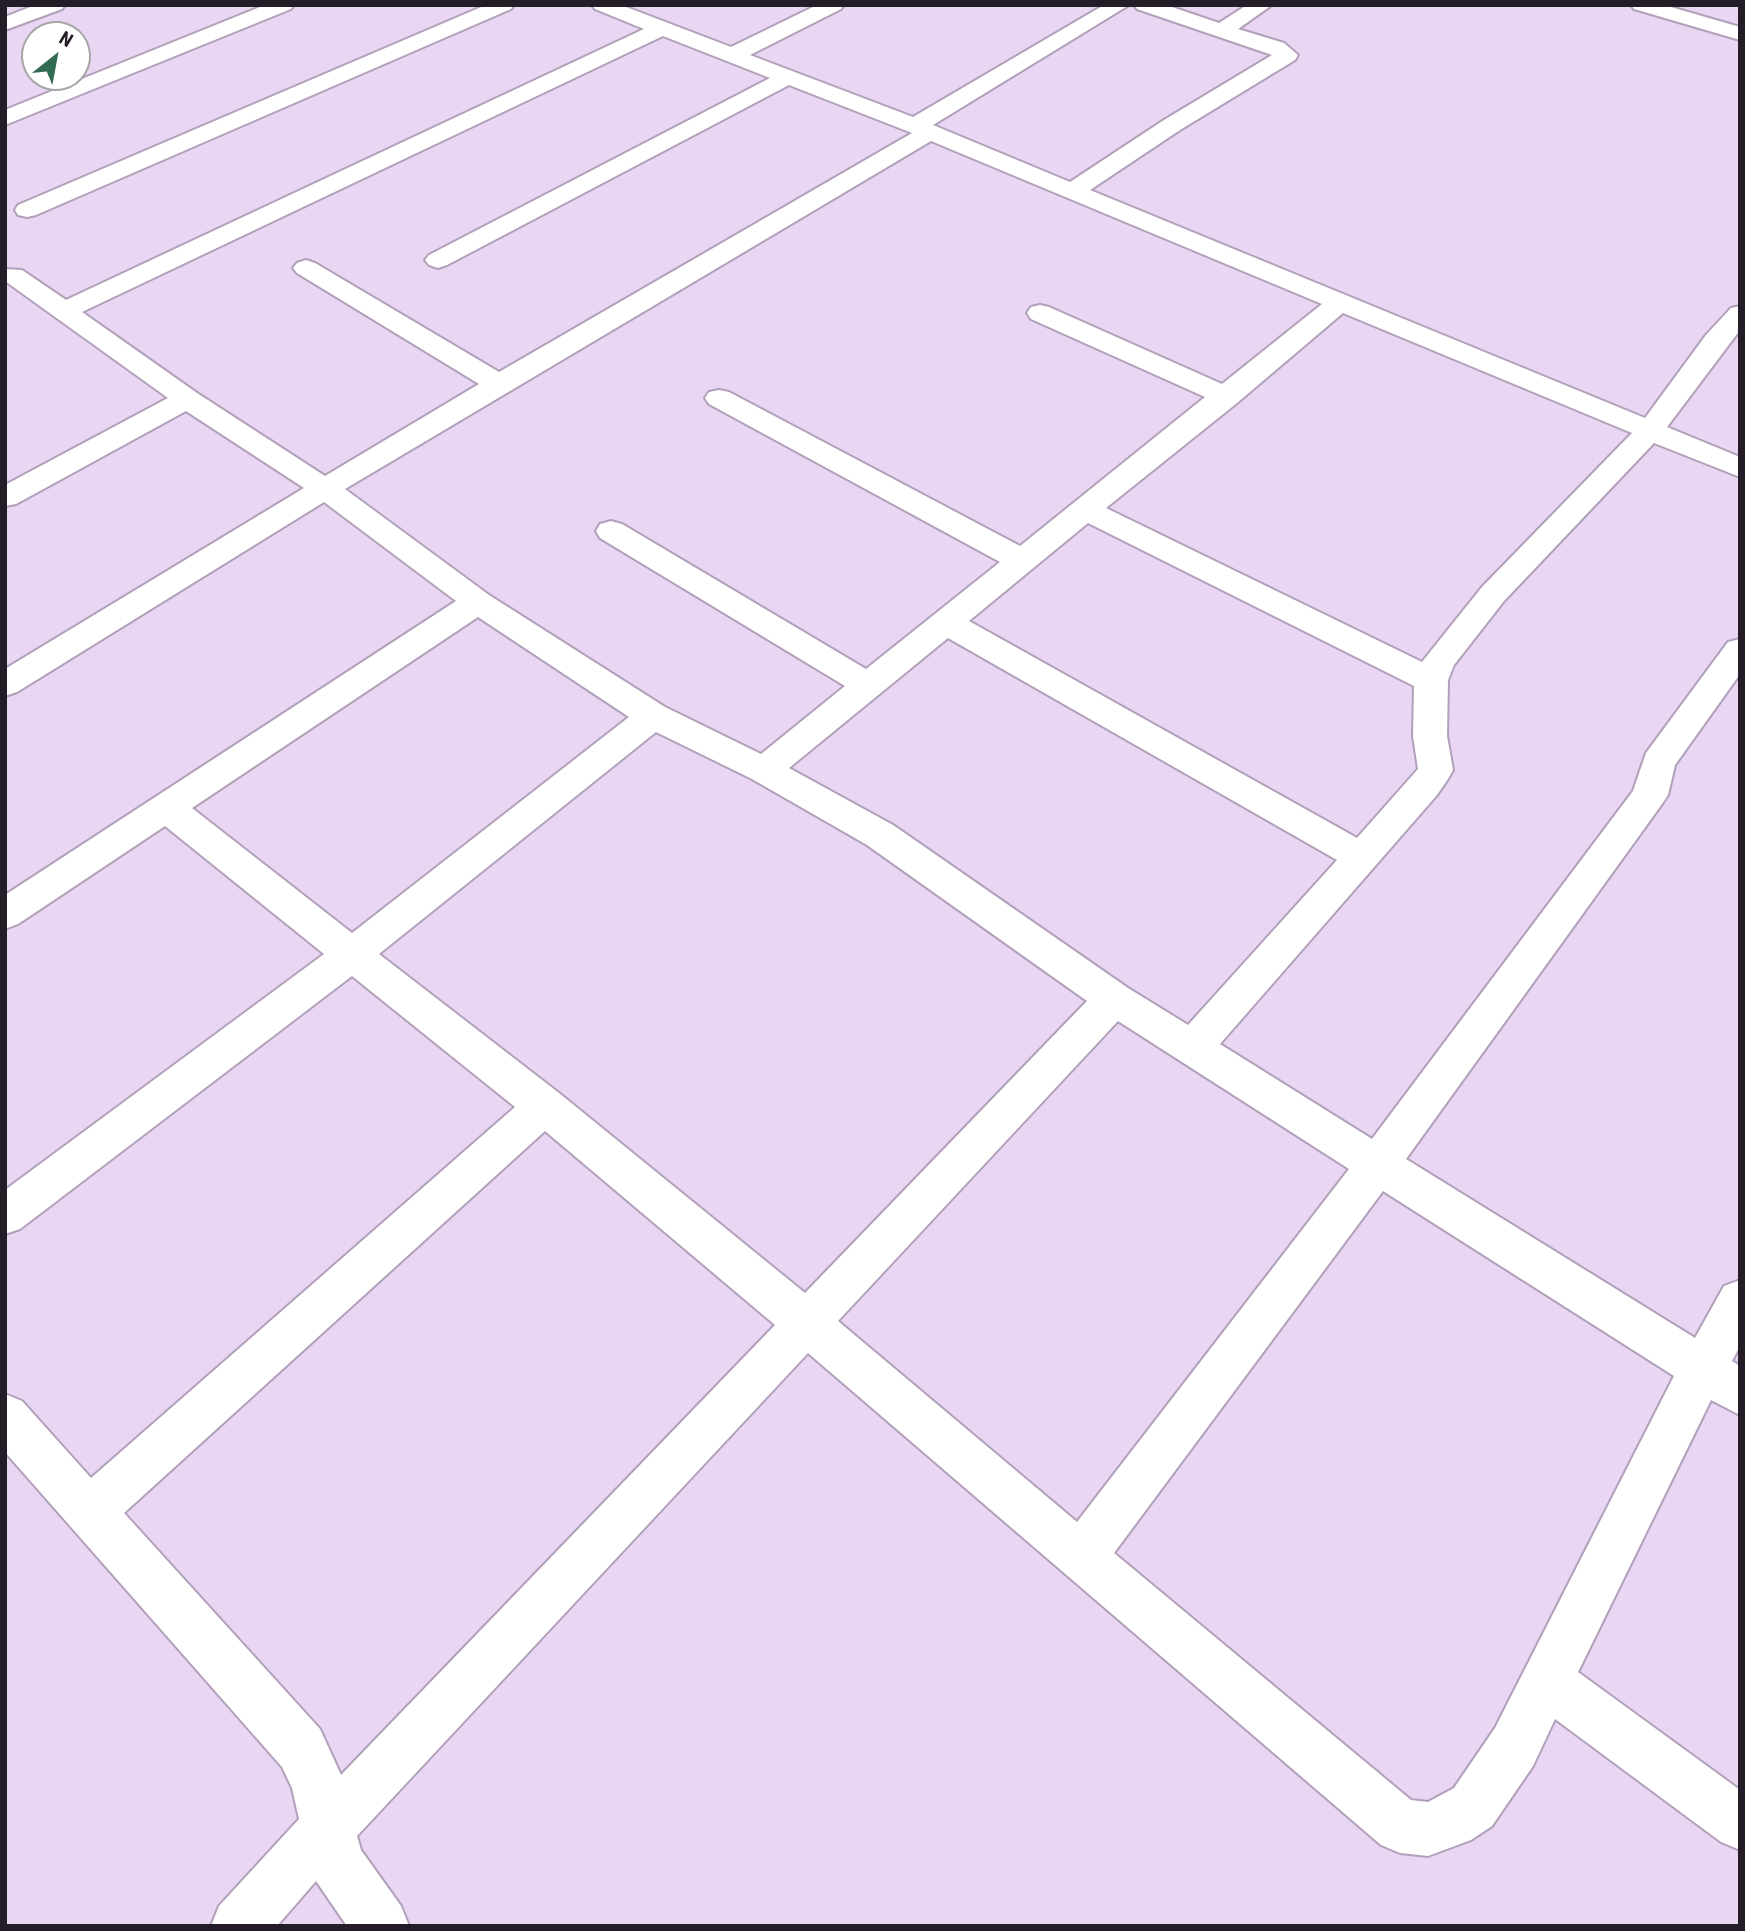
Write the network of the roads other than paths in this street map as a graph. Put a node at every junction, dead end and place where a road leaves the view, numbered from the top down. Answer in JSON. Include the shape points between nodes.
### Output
{"nodes":[{"id":1,"x":55,"y":5,"type":"edge"},
{"id":2,"x":284,"y":5,"type":"edge"},
{"id":3,"x":504,"y":5,"type":"edge"},
{"id":4,"x":834,"y":5,"type":"edge"},
{"id":5,"x":1119,"y":5,"type":"edge"},
{"id":6,"x":1144,"y":5,"type":"edge"},
{"id":7,"x":1262,"y":5,"type":"edge"},
{"id":8,"x":1641,"y":5,"type":"edge"},
{"id":9,"x":621,"y":8,"type":"edge"},
{"id":10,"x":1686,"y":11,"type":"edge"},
{"id":11,"x":5,"y":24,"type":"edge"},
{"id":12,"x":663,"y":28,"type":"junction"},
{"id":13,"x":1222,"y":30,"type":"junction"},
{"id":14,"x":1740,"y":34,"type":"edge"},
{"id":15,"x":732,"y":56,"type":"junction"},
{"id":16,"x":786,"y":78,"type":"junction"},
{"id":17,"x":5,"y":118,"type":"edge"},
{"id":18,"x":923,"y":129,"type":"junction"},
{"id":19,"x":1072,"y":191,"type":"junction"},
{"id":20,"x":27,"y":210,"type":"dead end"},
{"id":21,"x":438,"y":260,"type":"dead end"},
{"id":22,"x":306,"y":268,"type":"dead end"},
{"id":23,"x":13,"y":275,"type":"dead end"},
{"id":24,"x":1339,"y":303,"type":"junction"},
{"id":25,"x":64,"y":311,"type":"junction"},
{"id":26,"x":1040,"y":313,"type":"dead end"},
{"id":27,"x":1740,"y":314,"type":"edge"},
{"id":28,"x":499,"y":384,"type":"junction"},
{"id":29,"x":1227,"y":397,"type":"junction"},
{"id":30,"x":719,"y":398,"type":"dead end"},
{"id":31,"x":187,"y":399,"type":"junction"},
{"id":32,"x":1649,"y":432,"type":"junction"},
{"id":33,"x":1740,"y":468,"type":"edge"},
{"id":34,"x":325,"y":489,"type":"junction"},
{"id":35,"x":5,"y":497,"type":"edge"},
{"id":36,"x":1087,"y":510,"type":"junction"},
{"id":37,"x":611,"y":531,"type":"dead end"},
{"id":38,"x":1023,"y":561,"type":"junction"},
{"id":39,"x":478,"y":602,"type":"junction"},
{"id":40,"x":946,"y":622,"type":"junction"},
{"id":41,"x":1740,"y":650,"type":"edge"},
{"id":42,"x":1431,"y":680,"type":"junction"},
{"id":43,"x":5,"y":684,"type":"edge"},
{"id":44,"x":868,"y":685,"type":"junction"},
{"id":45,"x":653,"y":716,"type":"junction"},
{"id":46,"x":764,"y":770,"type":"junction"},
{"id":47,"x":168,"y":808,"type":"junction"},
{"id":48,"x":1361,"y":857,"type":"junction"},
{"id":49,"x":5,"y":914,"type":"edge"},
{"id":50,"x":351,"y":954,"type":"junction"},
{"id":51,"x":1114,"y":999,"type":"junction"},
{"id":52,"x":1192,"y":1048,"type":"junction"},
{"id":53,"x":544,"y":1106,"type":"junction"},
{"id":54,"x":1377,"y":1165,"type":"junction"},
{"id":55,"x":5,"y":1215,"type":"edge"},
{"id":56,"x":1740,"y":1301,"type":"edge"},
{"id":57,"x":808,"y":1324,"type":"junction"},
{"id":58,"x":1722,"y":1380,"type":"edge"},
{"id":59,"x":5,"y":1417,"type":"edge"},
{"id":60,"x":90,"y":1511,"type":"junction"},
{"id":61,"x":1081,"y":1557,"type":"junction"},
{"id":62,"x":1547,"y":1681,"type":"junction"},
{"id":63,"x":1740,"y":1823,"type":"edge"},
{"id":64,"x":327,"y":1828,"type":"junction"},
{"id":65,"x":239,"y":1926,"type":"edge"},
{"id":66,"x":381,"y":1926,"type":"edge"}],
"edges":[{"from":1,"to":11,"type":"street"},
{"from":2,"to":17,"type":"street"},
{"from":3,"to":20,"type":"street"},
{"from":4,"to":15,"type":"street"},
{"from":5,"to":18,"type":"street"},
{"from":6,"to":13,"type":"street"},
{"from":7,"to":13,"type":"street"},
{"from":8,"to":10,"type":"street"},
{"from":9,"to":12,"type":"street"},
{"from":10,"to":14,"type":"street"},
{"from":12,"to":15,"type":"street"},
{"from":12,"to":25,"type":"street"},
{"from":13,"to":19,"type":"street","via":[[1287,55]]},
{"from":15,"to":16,"type":"street"},
{"from":16,"to":18,"type":"street"},
{"from":16,"to":21,"type":"street"},
{"from":18,"to":19,"type":"street"},
{"from":18,"to":28,"type":"street"},
{"from":19,"to":24,"type":"street"},
{"from":22,"to":28,"type":"street"},
{"from":23,"to":25,"type":"street"},
{"from":24,"to":29,"type":"street"},
{"from":24,"to":32,"type":"street"},
{"from":25,"to":31,"type":"street"},
{"from":26,"to":29,"type":"street"},
{"from":27,"to":32,"type":"street"},
{"from":28,"to":34,"type":"street"},
{"from":29,"to":36,"type":"street"},
{"from":30,"to":38,"type":"street"},
{"from":31,"to":34,"type":"street"},
{"from":31,"to":35,"type":"street"},
{"from":32,"to":33,"type":"street"},
{"from":32,"to":42,"type":"street","via":[[1493,594],[1439,661]]},
{"from":34,"to":39,"type":"street"},
{"from":34,"to":43,"type":"street"},
{"from":36,"to":38,"type":"street"},
{"from":36,"to":42,"type":"street"},
{"from":37,"to":44,"type":"street"},
{"from":38,"to":40,"type":"street"},
{"from":39,"to":45,"type":"street"},
{"from":39,"to":47,"type":"street"},
{"from":40,"to":44,"type":"street"},
{"from":40,"to":48,"type":"street"},
{"from":41,"to":54,"type":"street","via":[[1658,762],[1650,795]]},
{"from":42,"to":48,"type":"street","via":[[1430,736],[1436,770]]},
{"from":44,"to":46,"type":"street"},
{"from":45,"to":46,"type":"street"},
{"from":45,"to":50,"type":"street"},
{"from":46,"to":51,"type":"street","via":[[880,835]]},
{"from":47,"to":49,"type":"street"},
{"from":47,"to":50,"type":"street"},
{"from":48,"to":52,"type":"street"},
{"from":50,"to":53,"type":"street"},
{"from":50,"to":55,"type":"street"},
{"from":51,"to":52,"type":"street"},
{"from":51,"to":57,"type":"street"},
{"from":52,"to":54,"type":"street"},
{"from":53,"to":57,"type":"street"},
{"from":53,"to":60,"type":"street"},
{"from":54,"to":58,"type":"street"},
{"from":54,"to":61,"type":"street"},
{"from":56,"to":58,"type":"street"},
{"from":57,"to":61,"type":"street"},
{"from":57,"to":64,"type":"street"},
{"from":58,"to":62,"type":"street"},
{"from":59,"to":60,"type":"street"},
{"from":60,"to":64,"type":"street","via":[[301,1748],[318,1785]]},
{"from":61,"to":62,"type":"street","via":[[1400,1826],[1428,1829],[1452,1822],[1473,1807],[1514,1747]]},
{"from":62,"to":63,"type":"street"},
{"from":64,"to":65,"type":"street"},
{"from":64,"to":66,"type":"street","via":[[336,1863]]}]}
